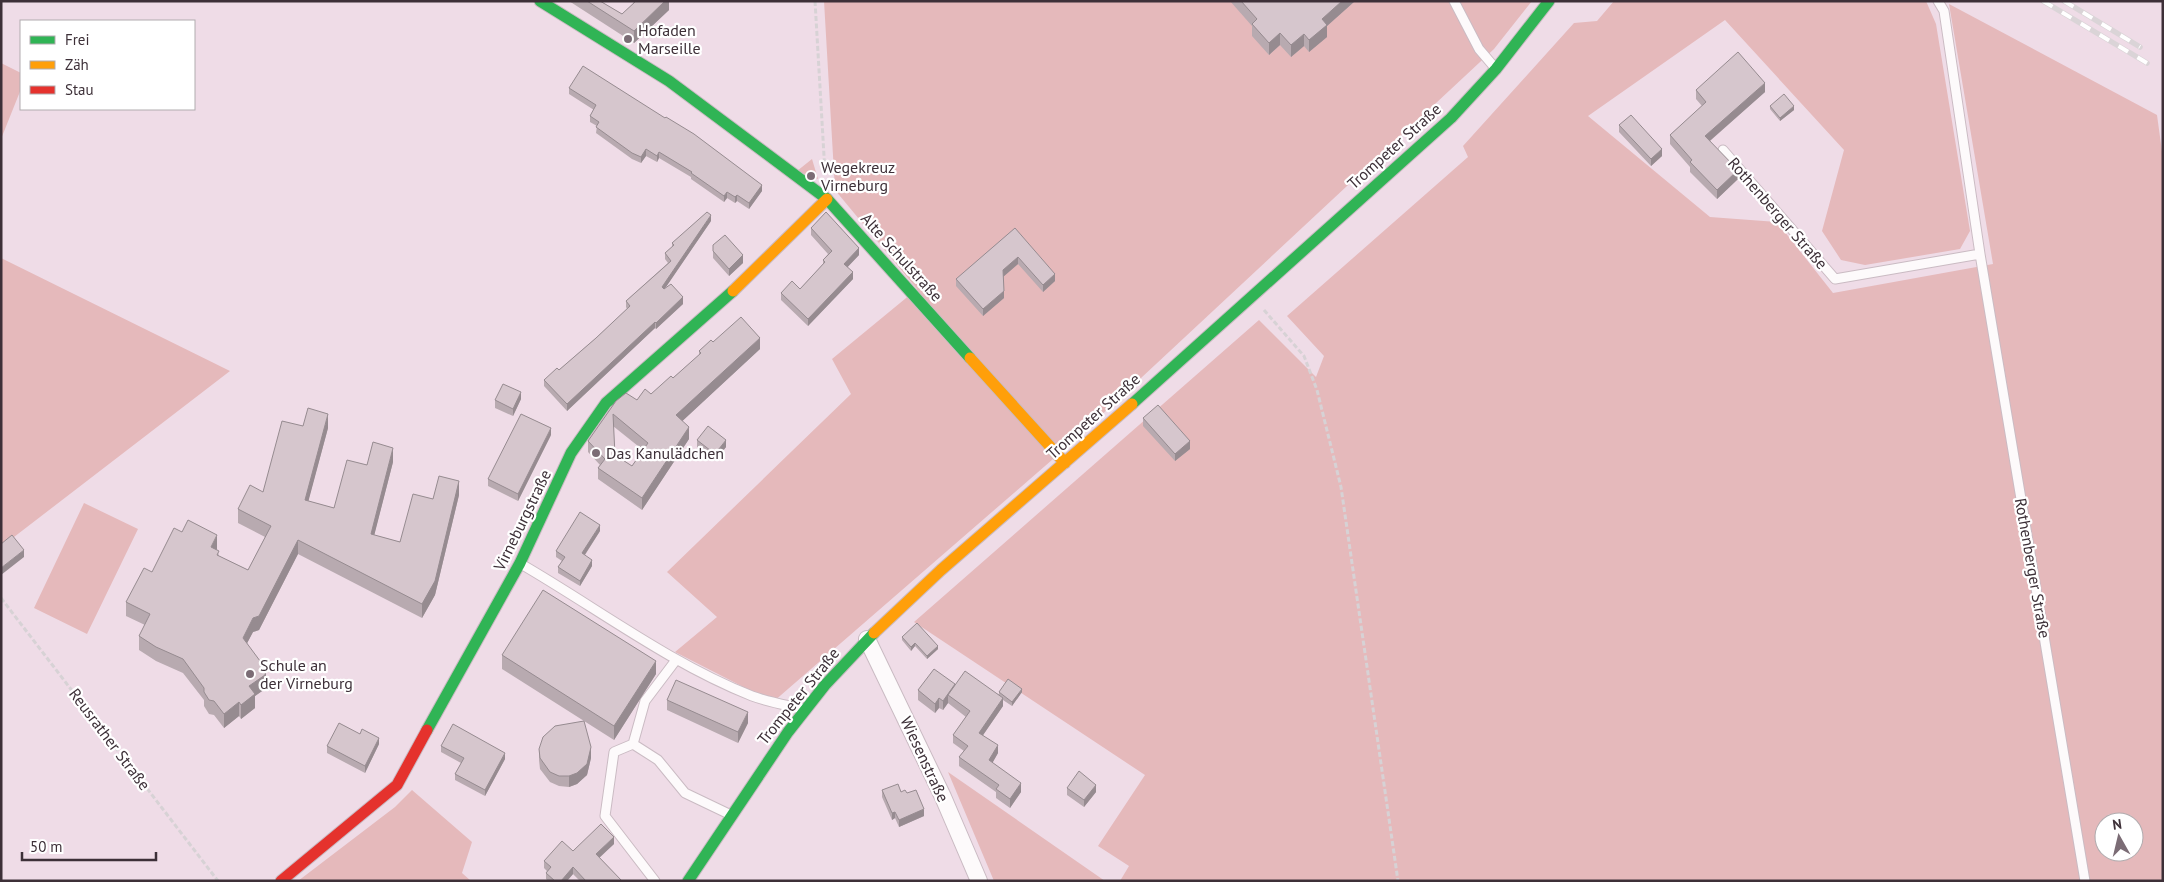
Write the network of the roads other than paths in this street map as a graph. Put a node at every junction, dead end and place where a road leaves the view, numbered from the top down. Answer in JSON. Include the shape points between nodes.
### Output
{"nodes":[{"id":1,"x":540,"y":1,"type":"edge"},
{"id":2,"x":1454,"y":1,"type":"edge"},
{"id":3,"x":1549,"y":1,"type":"edge"},
{"id":4,"x":1938,"y":1,"type":"edge"},
{"id":5,"x":1496,"y":69,"type":"junction"},
{"id":6,"x":1723,"y":150,"type":"dead end"},
{"id":7,"x":827,"y":199,"type":"junction"},
{"id":8,"x":1980,"y":254,"type":"junction"},
{"id":9,"x":1065,"y":463,"type":"junction"},
{"id":10,"x":520,"y":563,"type":"junction"},
{"id":11,"x":867,"y":640,"type":"junction"},
{"id":12,"x":676,"y":660,"type":"junction"},
{"id":13,"x":806,"y":709,"type":"junction"},
{"id":14,"x":633,"y":744,"type":"junction"},
{"id":15,"x":731,"y":815,"type":"junction"},
{"id":16,"x":281,"y":881,"type":"edge"},
{"id":17,"x":655,"y":881,"type":"edge"},
{"id":18,"x":688,"y":881,"type":"edge"},
{"id":19,"x":979,"y":881,"type":"edge"},
{"id":20,"x":2085,"y":881,"type":"edge"}],
"edges":[{"from":1,"to":7,"type":"street","name":"Alte Schulstraße","via":[[668,80]]},
{"from":2,"to":5,"type":"lane","via":[[1479,49]]},
{"from":3,"to":5,"type":"street","name":"Trompeter Straße"},
{"from":4,"to":8,"type":"lane","name":"Rothenberger Straße","via":[[1944,11]]},
{"from":5,"to":9,"type":"street","name":"Trompeter Straße","via":[[1451,118]]},
{"from":6,"to":8,"type":"lane","name":"Rothenberger Straße","via":[[1835,279]]},
{"from":7,"to":9,"type":"street","name":"Alte Schulstraße"},
{"from":7,"to":10,"type":"street","name":"Virneburgstraße","via":[[736,290],[606,403],[571,453]]},
{"from":8,"to":20,"type":"lane","name":"Rothenberger Straße"},
{"from":9,"to":11,"type":"street","name":"Trompeter Straße","via":[[920,589]]},
{"from":10,"to":12,"type":"lane"},
{"from":10,"to":16,"type":"street","name":"Virneburgstraße","via":[[397,785]]},
{"from":11,"to":13,"type":"street","name":"Trompeter Straße"},
{"from":11,"to":19,"type":"street","name":"Wiesenstraße","via":[[943,797]]},
{"from":12,"to":13,"type":"lane","via":[[753,696]]},
{"from":12,"to":14,"type":"lane","via":[[645,701]]},
{"from":13,"to":15,"type":"street","name":"Trompeter Straße"},
{"from":14,"to":15,"type":"lane","via":[[658,760],[685,793]]},
{"from":14,"to":17,"type":"lane","via":[[614,752],[605,816]]},
{"from":15,"to":18,"type":"street","name":"Trompeter Straße"}]}
